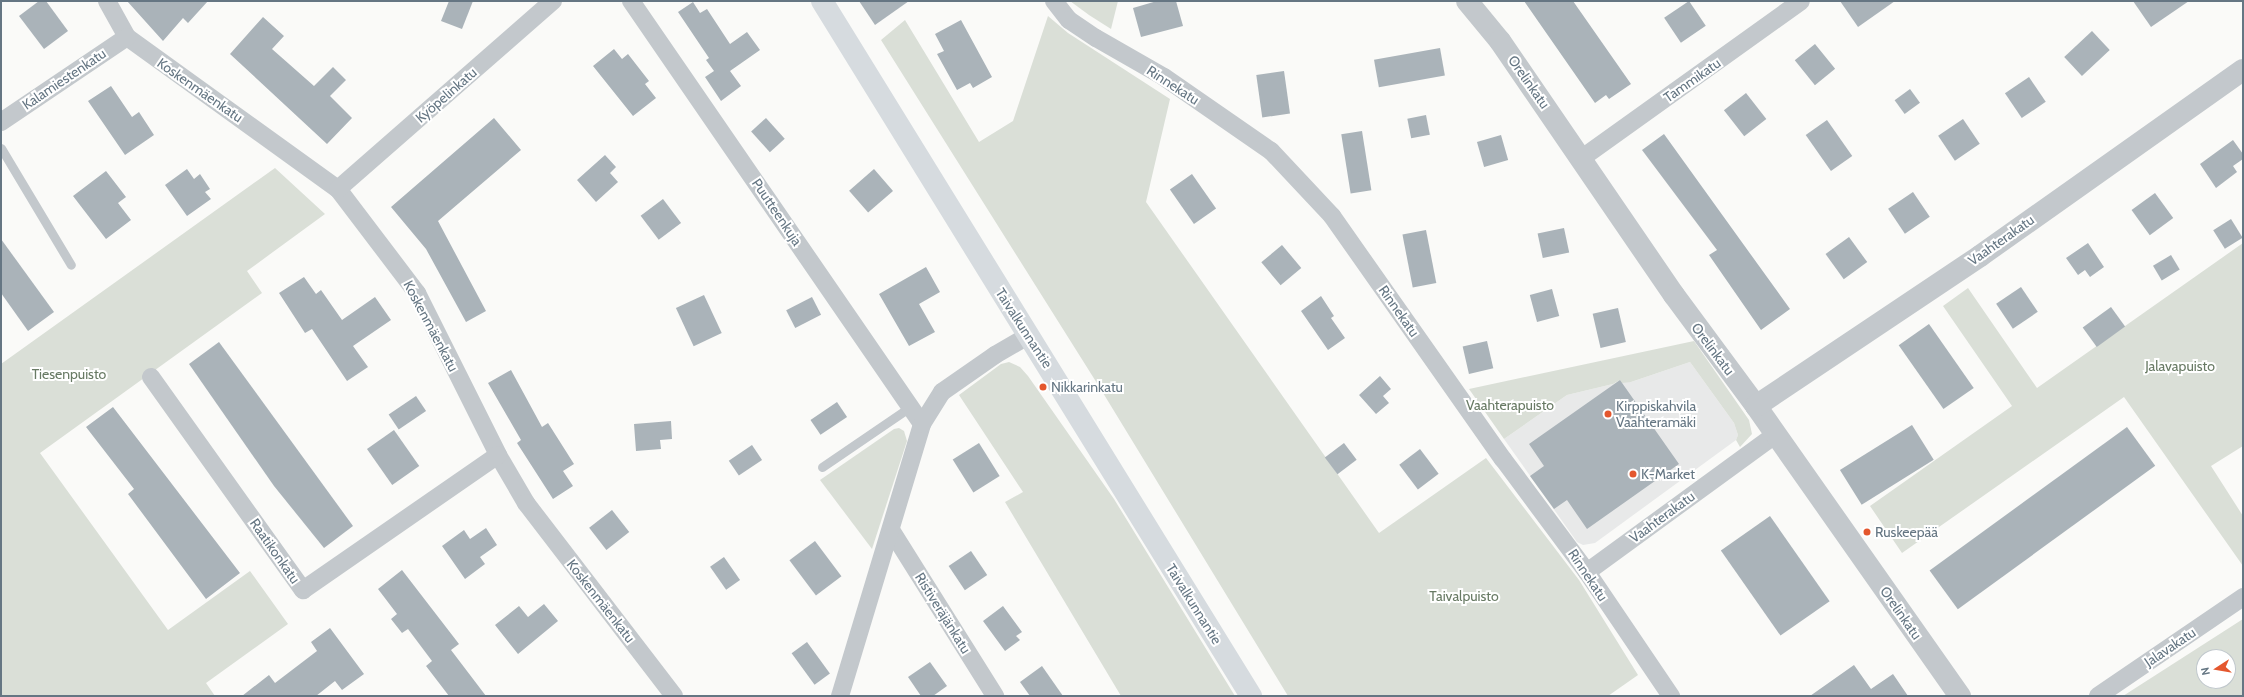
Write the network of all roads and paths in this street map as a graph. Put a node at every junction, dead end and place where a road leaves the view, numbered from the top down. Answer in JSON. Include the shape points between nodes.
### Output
{"nodes":[{"id":1,"x":107,"y":1,"type":"edge"},
{"id":2,"x":553,"y":1,"type":"edge"},
{"id":3,"x":631,"y":1,"type":"edge"},
{"id":4,"x":822,"y":1,"type":"edge"},
{"id":5,"x":1054,"y":1,"type":"edge"},
{"id":6,"x":1467,"y":1,"type":"edge"},
{"id":7,"x":1801,"y":1,"type":"edge"},
{"id":8,"x":127,"y":37,"type":"junction"},
{"id":9,"x":2243,"y":70,"type":"edge"},
{"id":10,"x":1,"y":122,"type":"edge"},
{"id":11,"x":1,"y":148,"type":"edge"},
{"id":12,"x":1582,"y":158,"type":"junction"},
{"id":13,"x":338,"y":188,"type":"junction"},
{"id":14,"x":71,"y":265,"type":"dead end"},
{"id":15,"x":1028,"y":336,"type":"junction"},
{"id":16,"x":151,"y":377,"type":"dead end"},
{"id":17,"x":1756,"y":406,"type":"junction"},
{"id":18,"x":910,"y":407,"type":"junction"},
{"id":19,"x":922,"y":424,"type":"junction"},
{"id":20,"x":1776,"y":434,"type":"junction"},
{"id":21,"x":498,"y":455,"type":"junction"},
{"id":22,"x":822,"y":467,"type":"dead end"},
{"id":23,"x":891,"y":530,"type":"junction"},
{"id":24,"x":1587,"y":572,"type":"junction"},
{"id":25,"x":2243,"y":597,"type":"edge"},
{"id":26,"x":674,"y":696,"type":"edge"},
{"id":27,"x":840,"y":696,"type":"edge"},
{"id":28,"x":995,"y":696,"type":"edge"},
{"id":29,"x":1251,"y":696,"type":"edge"},
{"id":30,"x":1671,"y":696,"type":"edge"},
{"id":31,"x":1960,"y":696,"type":"edge"},
{"id":32,"x":2098,"y":696,"type":"edge"}],
"edges":[{"from":1,"to":8,"type":"street","name":"Koskenmäenkatu"},
{"from":2,"to":13,"type":"street","name":"Kyöpelinkatu"},
{"from":3,"to":18,"type":"street","name":"Puutteenkuja"},
{"from":4,"to":15,"type":"main road","name":"Taivalkunnantie","via":[[962,223]]},
{"from":5,"to":24,"type":"street","name":"Rinnekatu","via":[[1069,20],[1164,77],[1271,152],[1332,216],[1502,459]]},
{"from":6,"to":12,"type":"street","name":"Orelinkatu","via":[[1500,41]]},
{"from":7,"to":12,"type":"street","name":"Tammikatu"},
{"from":8,"to":10,"type":"street","name":"Kalamiestenkatu"},
{"from":8,"to":13,"type":"street","name":"Koskenmäenkatu"},
{"from":9,"to":17,"type":"street","name":"Vaahterakatu","via":[[1980,256]]},
{"from":11,"to":14,"type":"lane"},
{"from":12,"to":17,"type":"street","name":"Orelinkatu","via":[[1678,301]]},
{"from":13,"to":21,"type":"street","name":"Koskenmäenkatu","via":[[416,291]]},
{"from":15,"to":19,"type":"street","via":[[995,355],[942,392]]},
{"from":15,"to":29,"type":"main road","name":"Taivalkunnantie"},
{"from":16,"to":21,"type":"street","name":"Raatikonkatu","via":[[303,590]]},
{"from":17,"to":20,"type":"street","name":"Orelinkatu"},
{"from":18,"to":19,"type":"street","name":"Puutteenkuja"},
{"from":18,"to":22,"type":"lane"},
{"from":19,"to":23,"type":"street"},
{"from":20,"to":24,"type":"street","name":"Vaahterakatu"},
{"from":20,"to":31,"type":"street","name":"Orelinkatu"},
{"from":21,"to":26,"type":"street","name":"Koskenmäenkatu","via":[[526,503]]},
{"from":23,"to":27,"type":"street"},
{"from":23,"to":28,"type":"street","name":"Ristiveräjänkatu"},
{"from":24,"to":30,"type":"street","name":"Rinnekatu"},
{"from":25,"to":32,"type":"street","name":"Jalavakatu"}]}
